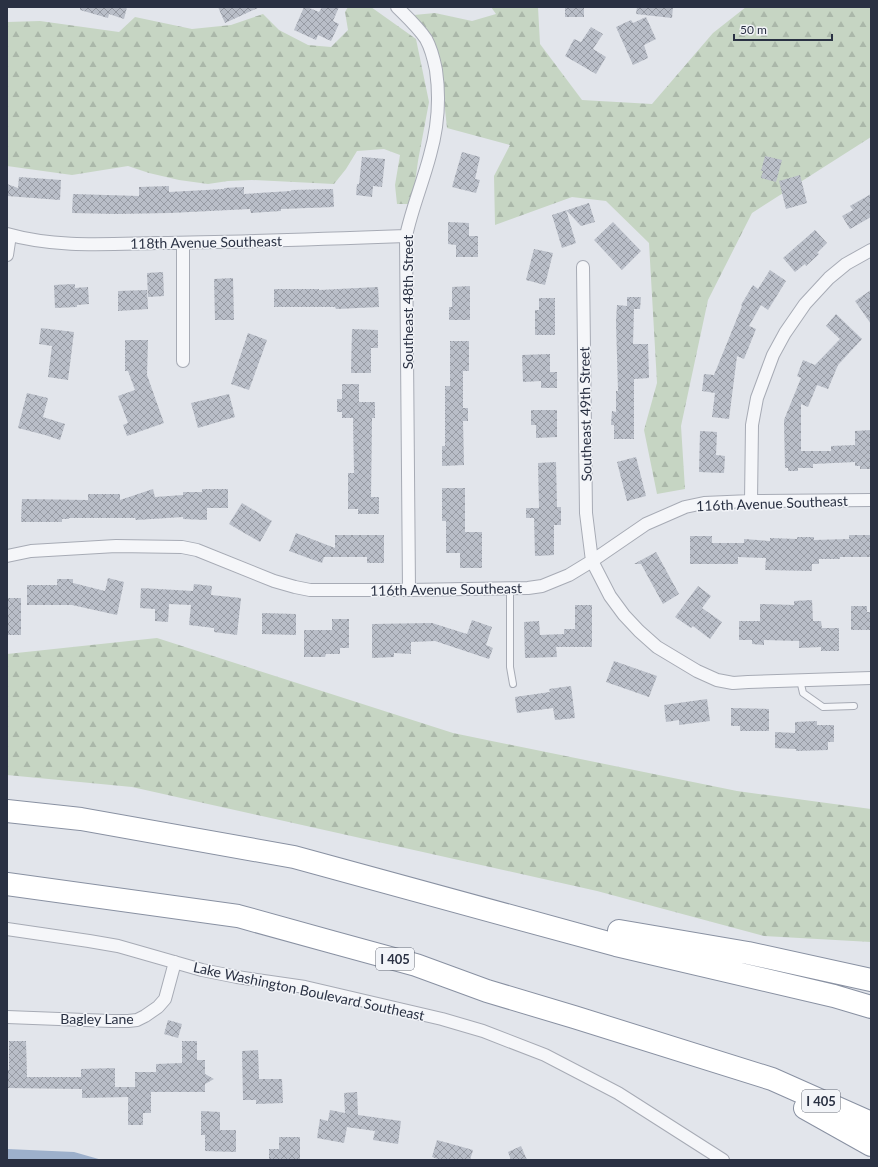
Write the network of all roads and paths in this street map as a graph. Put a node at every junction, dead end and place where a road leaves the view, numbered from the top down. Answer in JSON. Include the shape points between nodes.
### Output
{"nodes":[{"id":1,"x":397,"y":7,"type":"edge"},
{"id":2,"x":9,"y":234,"type":"edge"},
{"id":3,"x":406,"y":236,"type":"junction"},
{"id":4,"x":183,"y":243,"type":"junction"},
{"id":5,"x":871,"y":250,"type":"edge"},
{"id":6,"x":7,"y":254,"type":"edge"},
{"id":7,"x":583,"y":267,"type":"dead end"},
{"id":8,"x":183,"y":361,"type":"dead end"},
{"id":9,"x":871,"y":500,"type":"edge"},
{"id":10,"x":751,"y":501,"type":"junction"},
{"id":11,"x":7,"y":556,"type":"edge"},
{"id":12,"x":592,"y":561,"type":"junction"},
{"id":13,"x":510,"y":588,"type":"junction"},
{"id":14,"x":409,"y":590,"type":"junction"},
{"id":15,"x":871,"y":678,"type":"edge"},
{"id":16,"x":800,"y":680,"type":"junction"},
{"id":17,"x":513,"y":684,"type":"dead end"},
{"id":18,"x":854,"y":706,"type":"dead end"},
{"id":19,"x":7,"y":811,"type":"edge"},
{"id":20,"x":294,"y":857,"type":"junction"},
{"id":21,"x":7,"y":884,"type":"edge"},
{"id":22,"x":7,"y":929,"type":"edge"},
{"id":23,"x":175,"y":962,"type":"junction"},
{"id":24,"x":871,"y":980,"type":"edge"},
{"id":25,"x":871,"y":1007,"type":"edge"},
{"id":26,"x":7,"y":1017,"type":"edge"},
{"id":27,"x":772,"y":1079,"type":"junction"},
{"id":28,"x":871,"y":1123,"type":"edge"},
{"id":29,"x":871,"y":1145,"type":"edge"},
{"id":30,"x":723,"y":1160,"type":"edge"}],
"edges":[{"from":1,"to":3,"type":"street","name":"Southeast 48th Street","via":[[426,39],[437,79],[436,127]]},
{"from":2,"to":4,"type":"street","name":"118th Avenue Southeast","via":[[69,244]]},
{"from":2,"to":6,"type":"street"},
{"from":3,"to":4,"type":"street","name":"118th Avenue Southeast"},
{"from":3,"to":14,"type":"street","name":"Southeast 48th Street"},
{"from":4,"to":8,"type":"street"},
{"from":5,"to":10,"type":"street","via":[[846,264],[829,278],[805,304],[773,355],[757,398],[752,425]]},
{"from":7,"to":12,"type":"street","name":"Southeast 49th Street","via":[[586,513]]},
{"from":9,"to":10,"type":"street","name":"116th Avenue Southeast"},
{"from":10,"to":12,"type":"street","name":"116th Avenue Southeast","via":[[704,503],[674,511],[646,524]]},
{"from":11,"to":14,"type":"street","name":"116th Avenue Southeast","via":[[31,551],[109,546],[182,547],[197,550],[274,581],[310,590]]},
{"from":12,"to":13,"type":"street","name":"116th Avenue Southeast","via":[[569,575],[542,586]]},
{"from":12,"to":16,"type":"street","via":[[610,596],[639,631],[657,647],[697,671],[716,680],[733,683]]},
{"from":13,"to":14,"type":"street","name":"116th Avenue Southeast"},
{"from":13,"to":17,"type":"lane","via":[[510,667]]},
{"from":15,"to":16,"type":"street"},
{"from":16,"to":18,"type":"lane","via":[[803,693],[823,707]]},
{"from":19,"to":20,"type":"highway","via":[[81,819]]},
{"from":20,"to":24,"type":"highway","via":[[349,857],[620,932],[748,953]]},
{"from":20,"to":25,"type":"highway","via":[[616,945]]},
{"from":21,"to":27,"type":"highway","number":"I 405","via":[[238,916],[416,965],[487,991]]},
{"from":22,"to":23,"type":"street","name":"Lake Washington Boulevard Southeast","via":[[110,945]]},
{"from":23,"to":26,"type":"street","name":"Bagley Lane","via":[[165,999],[158,1007],[137,1020]]},
{"from":23,"to":30,"type":"street","name":"Lake Washington Boulevard Southeast","via":[[202,970],[368,1001],[483,1031],[545,1055],[618,1093]]},
{"from":27,"to":28,"type":"highway","number":"I 405"},
{"from":27,"to":29,"type":"highway","via":[[782,1095]]}]}
